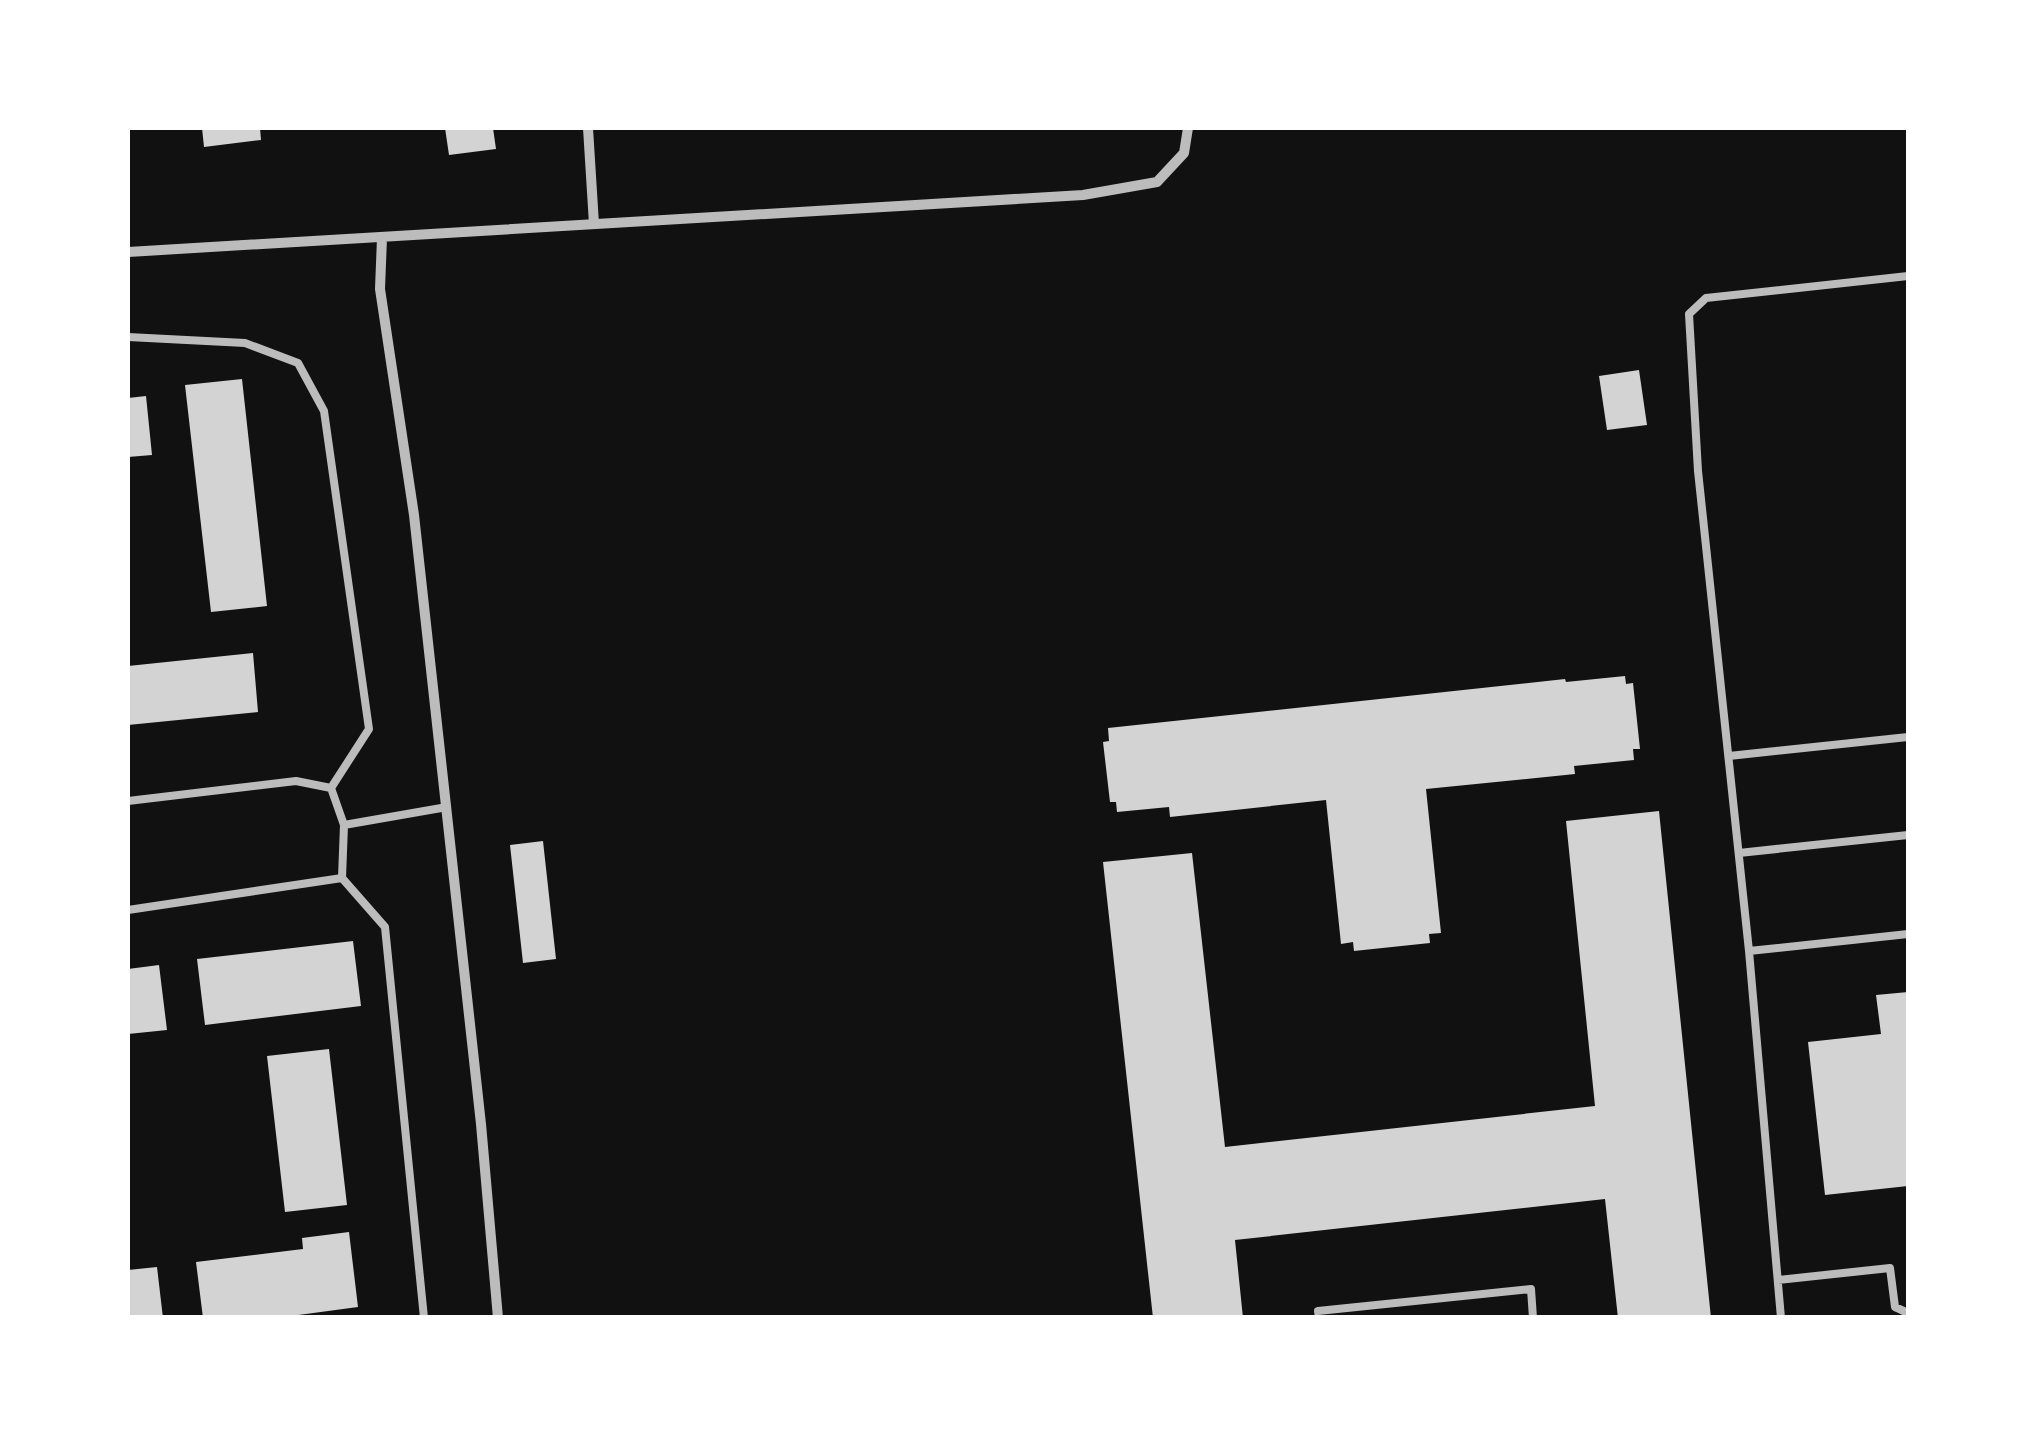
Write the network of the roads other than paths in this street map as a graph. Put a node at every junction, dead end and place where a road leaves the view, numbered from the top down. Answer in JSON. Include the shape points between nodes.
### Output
{"nodes":[{"id":1,"x":588,"y":128,"type":"edge"},
{"id":2,"x":1188,"y":128,"type":"edge"},
{"id":3,"x":594,"y":224,"type":"junction"},
{"id":4,"x":382,"y":238,"type":"junction"},
{"id":5,"x":128,"y":252,"type":"edge"},
{"id":6,"x":1908,"y":276,"type":"edge"},
{"id":7,"x":128,"y":337,"type":"edge"},
{"id":8,"x":1908,"y":736,"type":"edge"},
{"id":9,"x":1729,"y":756,"type":"junction"},
{"id":10,"x":331,"y":788,"type":"junction"},
{"id":11,"x":128,"y":801,"type":"edge"},
{"id":12,"x":447,"y":807,"type":"junction"},
{"id":13,"x":344,"y":825,"type":"junction"},
{"id":14,"x":1908,"y":834,"type":"edge"},
{"id":15,"x":1739,"y":853,"type":"junction"},
{"id":16,"x":342,"y":878,"type":"junction"},
{"id":17,"x":128,"y":910,"type":"edge"},
{"id":18,"x":1908,"y":934,"type":"edge"},
{"id":19,"x":1750,"y":951,"type":"junction"},
{"id":20,"x":1778,"y":1280,"type":"junction"},
{"id":21,"x":1908,"y":1313,"type":"edge"},
{"id":22,"x":424,"y":1318,"type":"edge"},
{"id":23,"x":498,"y":1318,"type":"edge"},
{"id":24,"x":1319,"y":1318,"type":"edge"},
{"id":25,"x":1533,"y":1318,"type":"edge"},
{"id":26,"x":1781,"y":1318,"type":"edge"}],
"edges":[{"from":1,"to":3,"type":"street"},
{"from":2,"to":3,"type":"street","via":[[1184,153],[1158,182],[1083,196]]},
{"from":3,"to":4,"type":"street"},
{"from":4,"to":5,"type":"street"},
{"from":4,"to":12,"type":"street","via":[[380,289]]},
{"from":6,"to":9,"type":"lane","via":[[1706,298],[1689,314],[1698,471]]},
{"from":7,"to":10,"type":"lane","via":[[245,343],[281,356],[298,363],[324,410],[369,729]]},
{"from":8,"to":9,"type":"lane"},
{"from":9,"to":15,"type":"lane"},
{"from":10,"to":11,"type":"lane","via":[[296,781]]},
{"from":10,"to":13,"type":"lane"},
{"from":12,"to":13,"type":"lane"},
{"from":12,"to":23,"type":"street"},
{"from":13,"to":16,"type":"lane"},
{"from":14,"to":15,"type":"lane"},
{"from":15,"to":19,"type":"lane"},
{"from":16,"to":17,"type":"lane"},
{"from":16,"to":22,"type":"lane","via":[[385,926]]},
{"from":18,"to":19,"type":"lane"},
{"from":19,"to":20,"type":"lane"},
{"from":20,"to":21,"type":"lane","via":[[1890,1268],[1895,1308]]},
{"from":20,"to":26,"type":"lane"},
{"from":24,"to":25,"type":"lane","via":[[1318,1311],[1530,1290]]}]}
